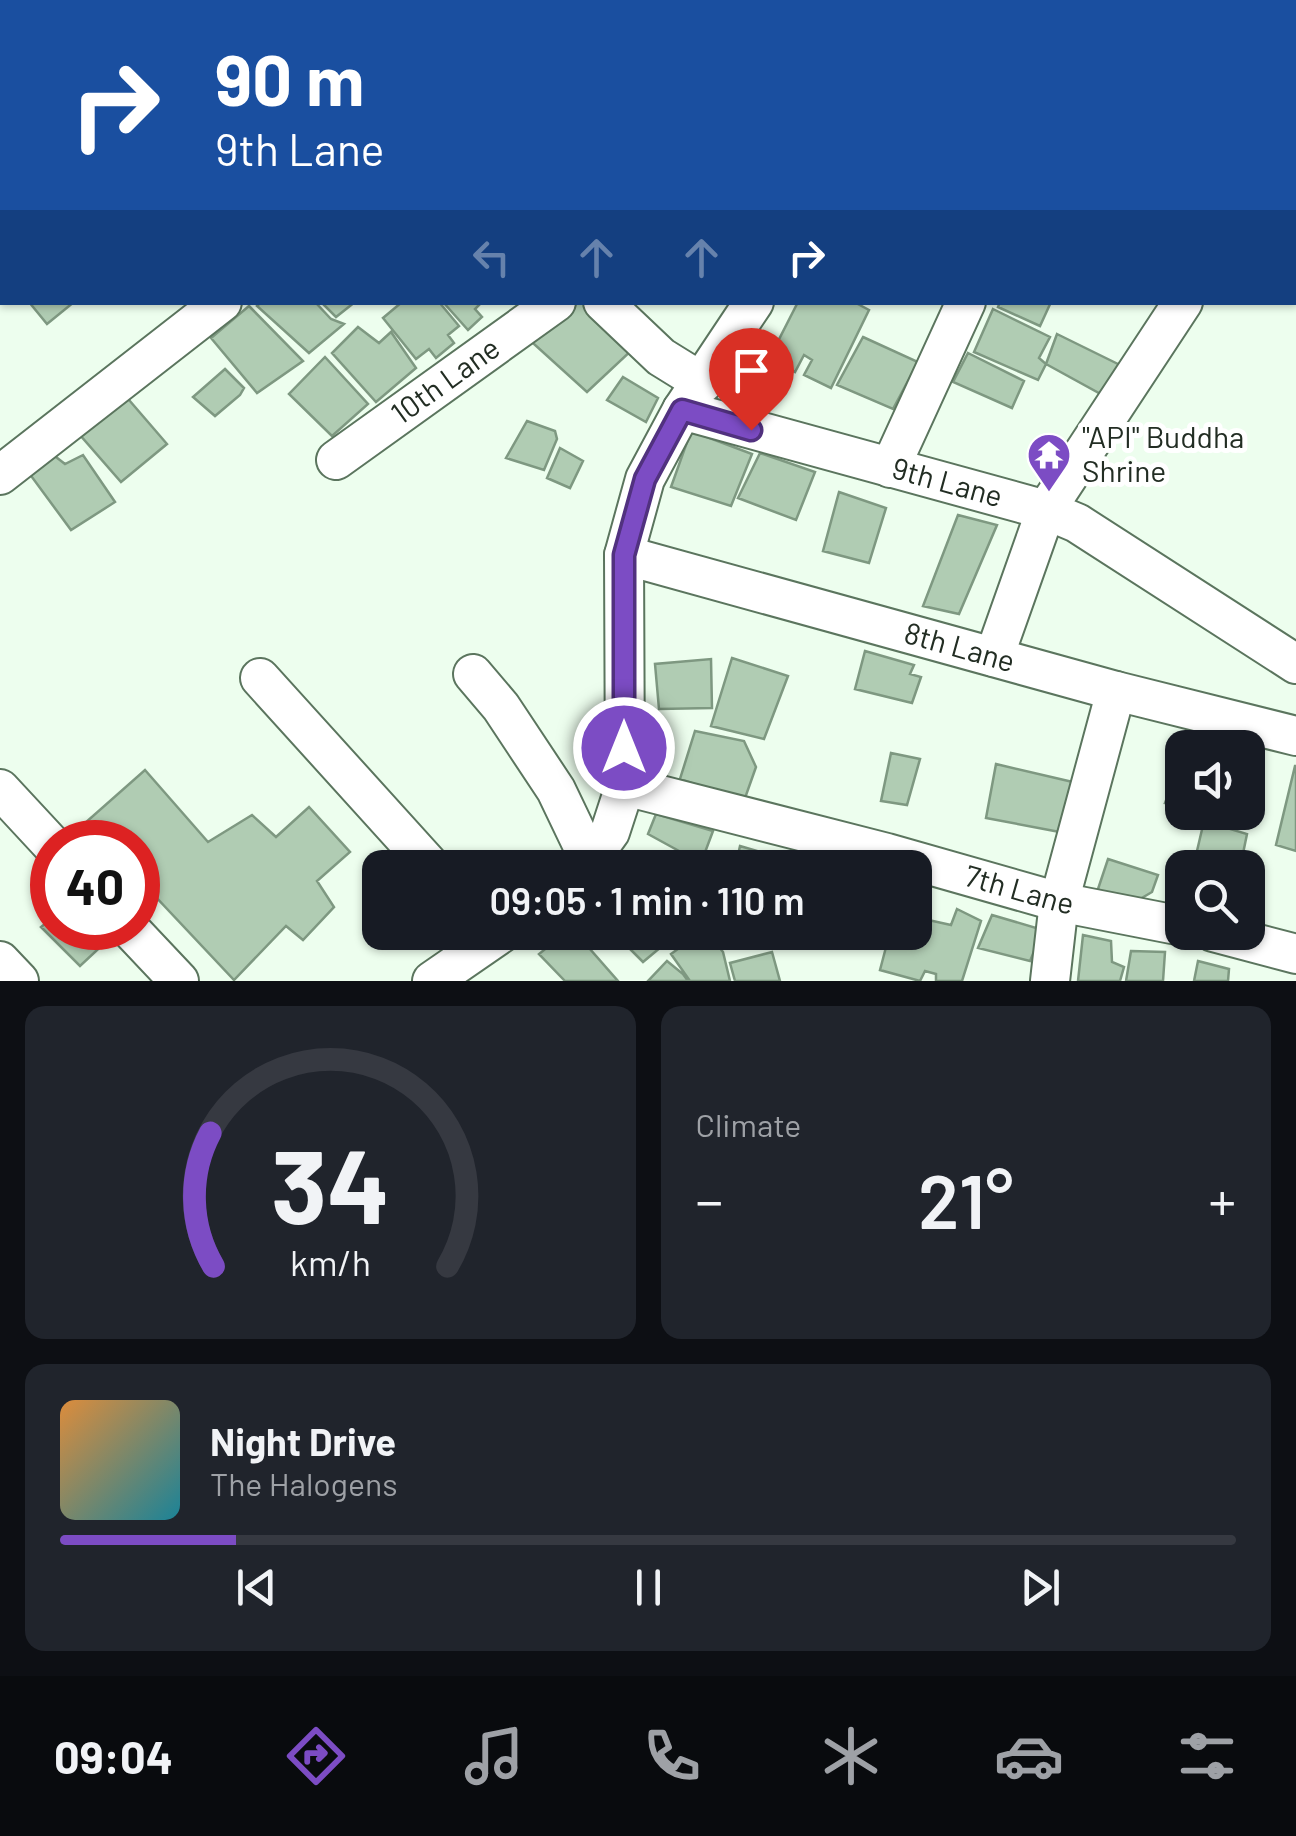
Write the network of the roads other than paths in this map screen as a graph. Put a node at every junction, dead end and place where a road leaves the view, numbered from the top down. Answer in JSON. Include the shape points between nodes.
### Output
{"nodes":[{"id":1,"x":218,"y":305,"type":"edge"},
{"id":2,"x":552,"y":305,"type":"edge"},
{"id":3,"x":606,"y":305,"type":"edge"},
{"id":4,"x":752,"y":305,"type":"edge"},
{"id":5,"x":965,"y":305,"type":"edge"},
{"id":6,"x":1182,"y":305,"type":"edge"},
{"id":7,"x":692,"y":397,"type":"junction"},
{"id":8,"x":336,"y":460,"type":"dead end"},
{"id":9,"x":890,"y":468,"type":"junction"},
{"id":10,"x":0,"y":476,"type":"edge"},
{"id":11,"x":1046,"y":510,"type":"junction"},
{"id":12,"x":624,"y":555,"type":"junction"},
{"id":13,"x":994,"y":657,"type":"junction"},
{"id":14,"x":1296,"y":664,"type":"edge"},
{"id":15,"x":473,"y":674,"type":"dead end"},
{"id":16,"x":260,"y":678,"type":"dead end"},
{"id":17,"x":1116,"y":691,"type":"junction"},
{"id":18,"x":1296,"y":736,"type":"edge"},
{"id":19,"x":625,"y":786,"type":"junction"},
{"id":20,"x":0,"y":789,"type":"edge"},
{"id":21,"x":30,"y":821,"type":"edge"},
{"id":22,"x":416,"y":850,"type":"edge"},
{"id":23,"x":581,"y":850,"type":"edge"},
{"id":24,"x":597,"y":850,"type":"edge"},
{"id":25,"x":1059,"y":902,"type":"junction"},
{"id":26,"x":1165,"y":923,"type":"edge"},
{"id":27,"x":1265,"y":946,"type":"edge"},
{"id":28,"x":151,"y":950,"type":"edge"},
{"id":29,"x":475,"y":950,"type":"edge"},
{"id":30,"x":1296,"y":954,"type":"edge"},
{"id":31,"x":0,"y":961,"type":"edge"},
{"id":32,"x":19,"y":981,"type":"edge"},
{"id":33,"x":180,"y":981,"type":"edge"},
{"id":34,"x":432,"y":981,"type":"edge"},
{"id":35,"x":1050,"y":981,"type":"edge"}],
"edges":[{"from":1,"to":10,"type":"street"},
{"from":2,"to":8,"type":"street","name":"10th Lane"},
{"from":3,"to":7,"type":"street"},
{"from":4,"to":7,"type":"street"},
{"from":5,"to":9,"type":"street"},
{"from":6,"to":11,"type":"street"},
{"from":7,"to":9,"type":"street","name":"9th Lane"},
{"from":7,"to":12,"type":"street","via":[[645,479]]},
{"from":9,"to":11,"type":"street","name":"9th Lane"},
{"from":11,"to":13,"type":"street"},
{"from":11,"to":14,"type":"street","name":"9th Lane"},
{"from":12,"to":13,"type":"street","name":"8th Lane"},
{"from":12,"to":19,"type":"street"},
{"from":13,"to":17,"type":"street","name":"8th Lane"},
{"from":15,"to":23,"type":"street","via":[[556,790]]},
{"from":16,"to":22,"type":"street"},
{"from":17,"to":18,"type":"street","name":"8th Lane"},
{"from":17,"to":25,"type":"street"},
{"from":19,"to":24,"type":"street"},
{"from":19,"to":25,"type":"street","name":"7th Lane"},
{"from":20,"to":21,"type":"street"},
{"from":25,"to":26,"type":"street","name":"7th Lane"},
{"from":25,"to":35,"type":"street"},
{"from":27,"to":30,"type":"street"},
{"from":28,"to":33,"type":"street"},
{"from":29,"to":34,"type":"street"},
{"from":31,"to":32,"type":"street"}]}
